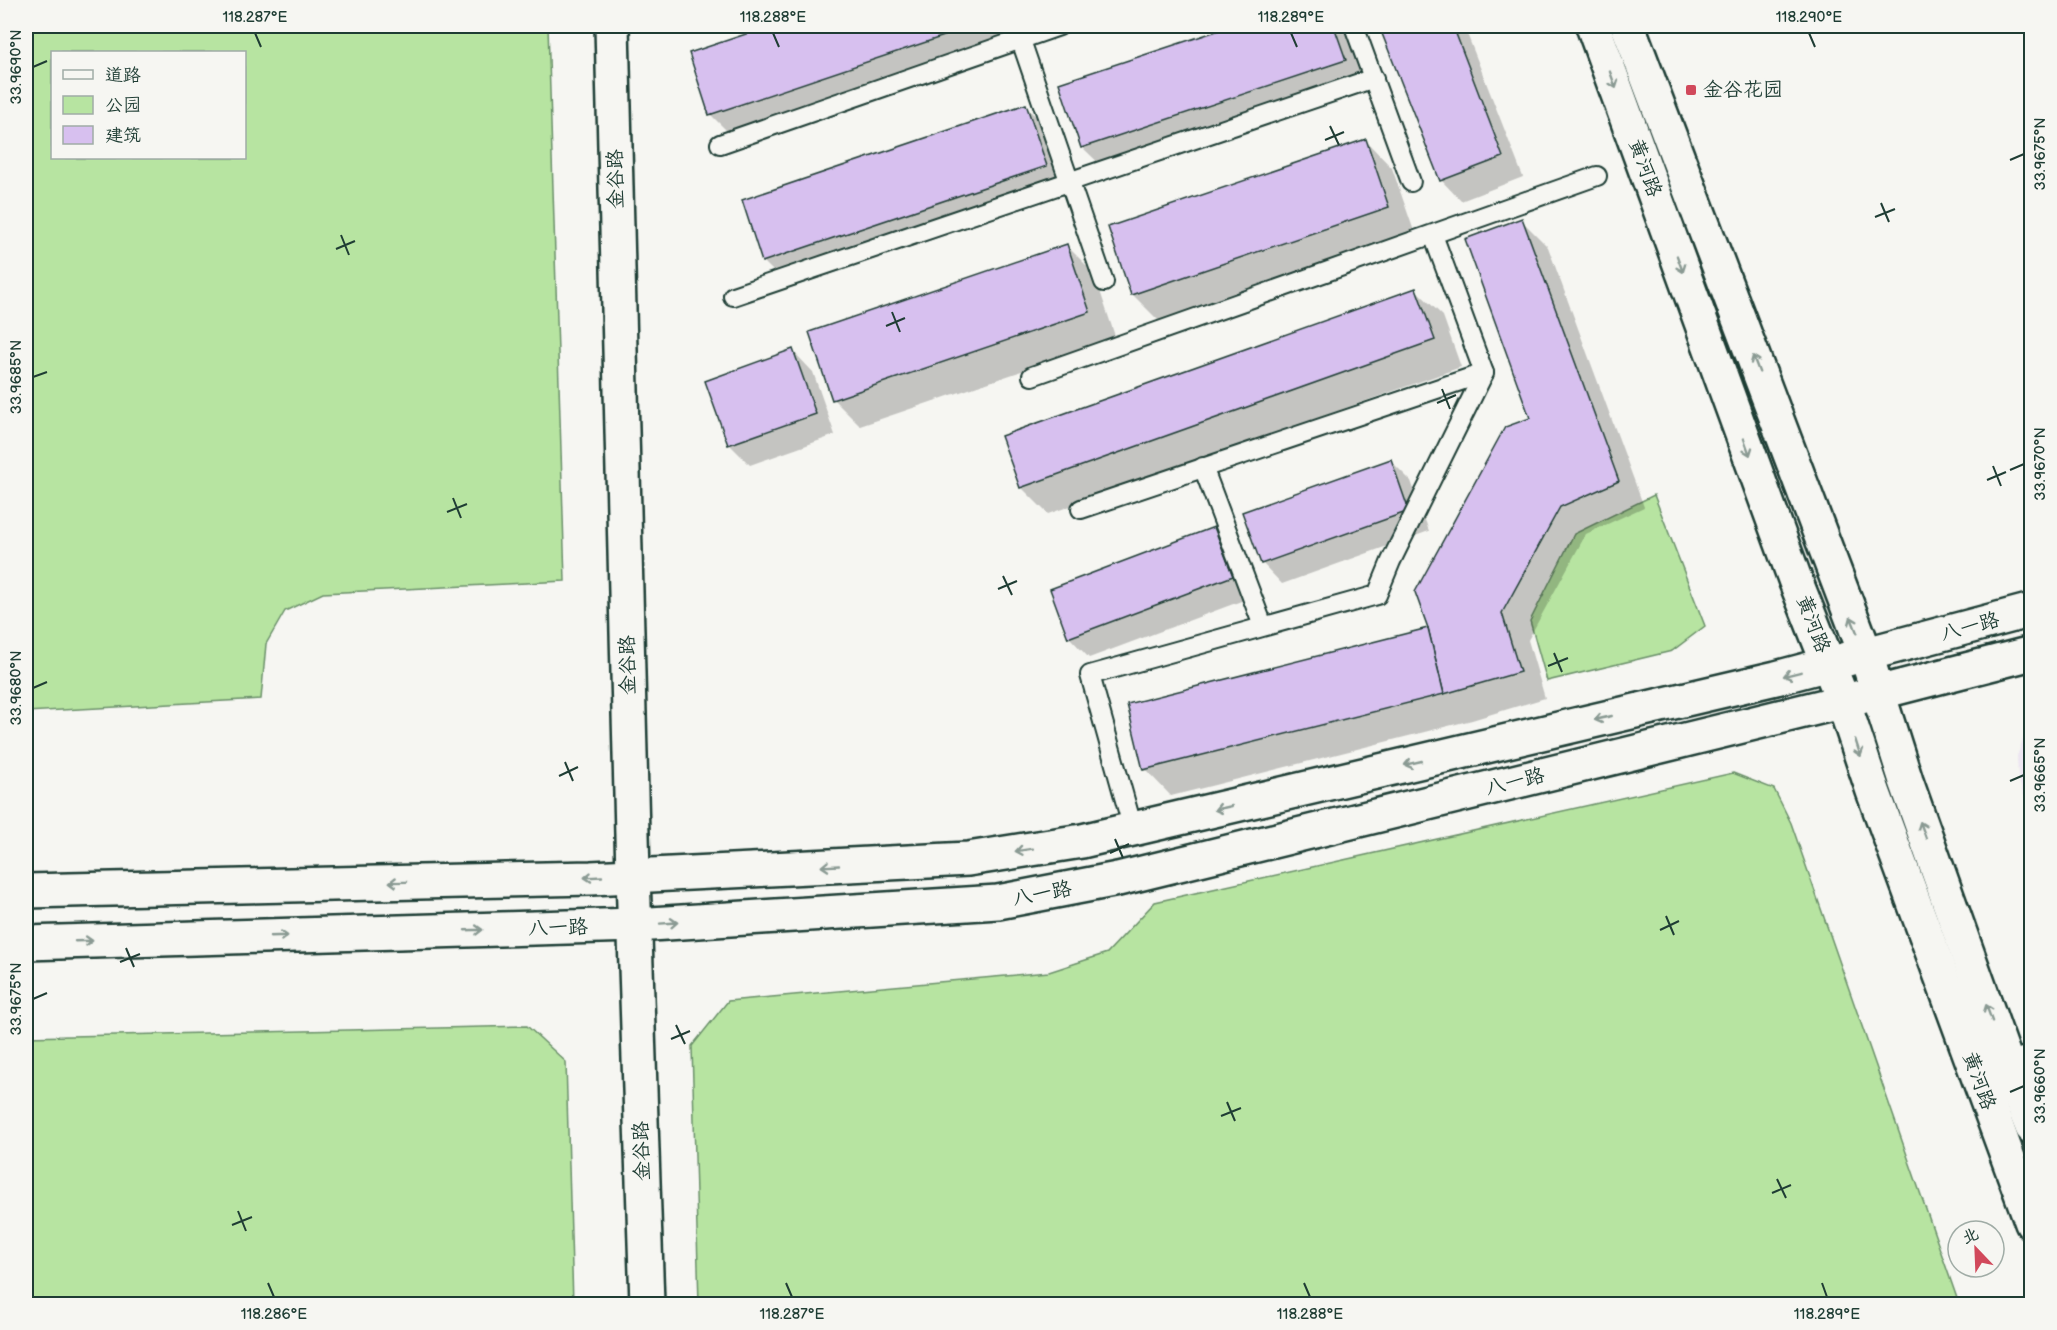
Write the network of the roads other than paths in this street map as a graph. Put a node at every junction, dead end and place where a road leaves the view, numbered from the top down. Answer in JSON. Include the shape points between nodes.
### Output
{"nodes":[{"id":1,"x":612,"y":26,"type":"edge"},
{"id":2,"x":1059,"y":26,"type":"edge"},
{"id":3,"x":1354,"y":26,"type":"edge"},
{"id":4,"x":1593,"y":26,"type":"edge"},
{"id":5,"x":1628,"y":26,"type":"edge"},
{"id":6,"x":1018,"y":33,"type":"edge"},
{"id":7,"x":1374,"y":78,"type":"junction"},
{"id":8,"x":720,"y":144,"type":"dead end"},
{"id":9,"x":1597,"y":176,"type":"dead end"},
{"id":10,"x":1069,"y":182,"type":"junction"},
{"id":11,"x":1411,"y":182,"type":"dead end"},
{"id":12,"x":1433,"y":235,"type":"junction"},
{"id":13,"x":1104,"y":282,"type":"dead end"},
{"id":14,"x":733,"y":296,"type":"dead end"},
{"id":15,"x":1484,"y":373,"type":"junction"},
{"id":16,"x":1032,"y":376,"type":"dead end"},
{"id":17,"x":1203,"y":467,"type":"junction"},
{"id":18,"x":1081,"y":509,"type":"dead end"},
{"id":19,"x":2031,"y":610,"type":"edge"},
{"id":20,"x":1263,"y":626,"type":"junction"},
{"id":21,"x":2031,"y":653,"type":"edge"},
{"id":22,"x":1866,"y":655,"type":"junction"},
{"id":23,"x":1828,"y":665,"type":"junction"},
{"id":24,"x":1877,"y":693,"type":"junction"},
{"id":25,"x":1843,"y":701,"type":"junction"},
{"id":26,"x":1133,"y":829,"type":"junction"},
{"id":27,"x":633,"y":875,"type":"junction"},
{"id":28,"x":26,"y":891,"type":"edge"},
{"id":29,"x":635,"y":926,"type":"junction"},
{"id":30,"x":26,"y":943,"type":"edge"},
{"id":31,"x":2019,"y":1058,"type":"edge"},
{"id":32,"x":1977,"y":1074,"type":"junction"},
{"id":33,"x":2031,"y":1127,"type":"edge"},
{"id":34,"x":2031,"y":1223,"type":"edge"},
{"id":35,"x":647,"y":1305,"type":"edge"}],
"edges":[{"from":1,"to":27,"type":"main road","name":"金谷路"},
{"from":2,"to":6,"type":"lane"},
{"from":3,"to":7,"type":"lane"},
{"from":4,"to":23,"type":"main road","name":"黄河路","one_way":true},
{"from":22,"to":5,"type":"main road","name":"黄河路","one_way":true},
{"from":6,"to":8,"type":"lane"},
{"from":6,"to":10,"type":"lane"},
{"from":7,"to":10,"type":"lane"},
{"from":7,"to":11,"type":"lane"},
{"from":9,"to":12,"type":"lane"},
{"from":10,"to":13,"type":"lane"},
{"from":10,"to":14,"type":"lane"},
{"from":12,"to":15,"type":"lane"},
{"from":12,"to":16,"type":"lane"},
{"from":15,"to":17,"type":"lane"},
{"from":15,"to":20,"type":"lane","via":[[1377,595]]},
{"from":17,"to":18,"type":"lane"},
{"from":17,"to":20,"type":"lane"},
{"from":19,"to":22,"type":"main road","name":"八一路"},
{"from":20,"to":26,"type":"lane","via":[[1089,675]]},
{"from":21,"to":24,"type":"main road","name":"八一路"},
{"from":22,"to":23,"type":"main road","name":"八一路"},
{"from":22,"to":24,"type":"main road","name":"黄河路"},
{"from":23,"to":25,"type":"main road","name":"黄河路"},
{"from":23,"to":26,"type":"main road","name":"八一路","one_way":true},
{"from":24,"to":25,"type":"main road","name":"八一路"},
{"from":31,"to":24,"type":"main road","name":"黄河路","one_way":true,"via":[[1915,808]]},
{"from":29,"to":25,"type":"main road","name":"八一路","one_way":true,"via":[[998,902],[1118,879]]},
{"from":25,"to":32,"type":"main road","name":"黄河路","one_way":true},
{"from":26,"to":27,"type":"main road","name":"八一路","one_way":true,"via":[[968,859]]},
{"from":27,"to":28,"type":"main road","name":"八一路","one_way":true},
{"from":27,"to":29,"type":"main road","name":"金谷路"},
{"from":30,"to":29,"type":"main road","name":"八一路","one_way":true},
{"from":29,"to":35,"type":"main road","name":"金谷路"},
{"from":31,"to":32,"type":"lane"},
{"from":31,"to":33,"type":"main road","name":"黄河路"},
{"from":32,"to":34,"type":"main road","name":"黄河路"}]}
